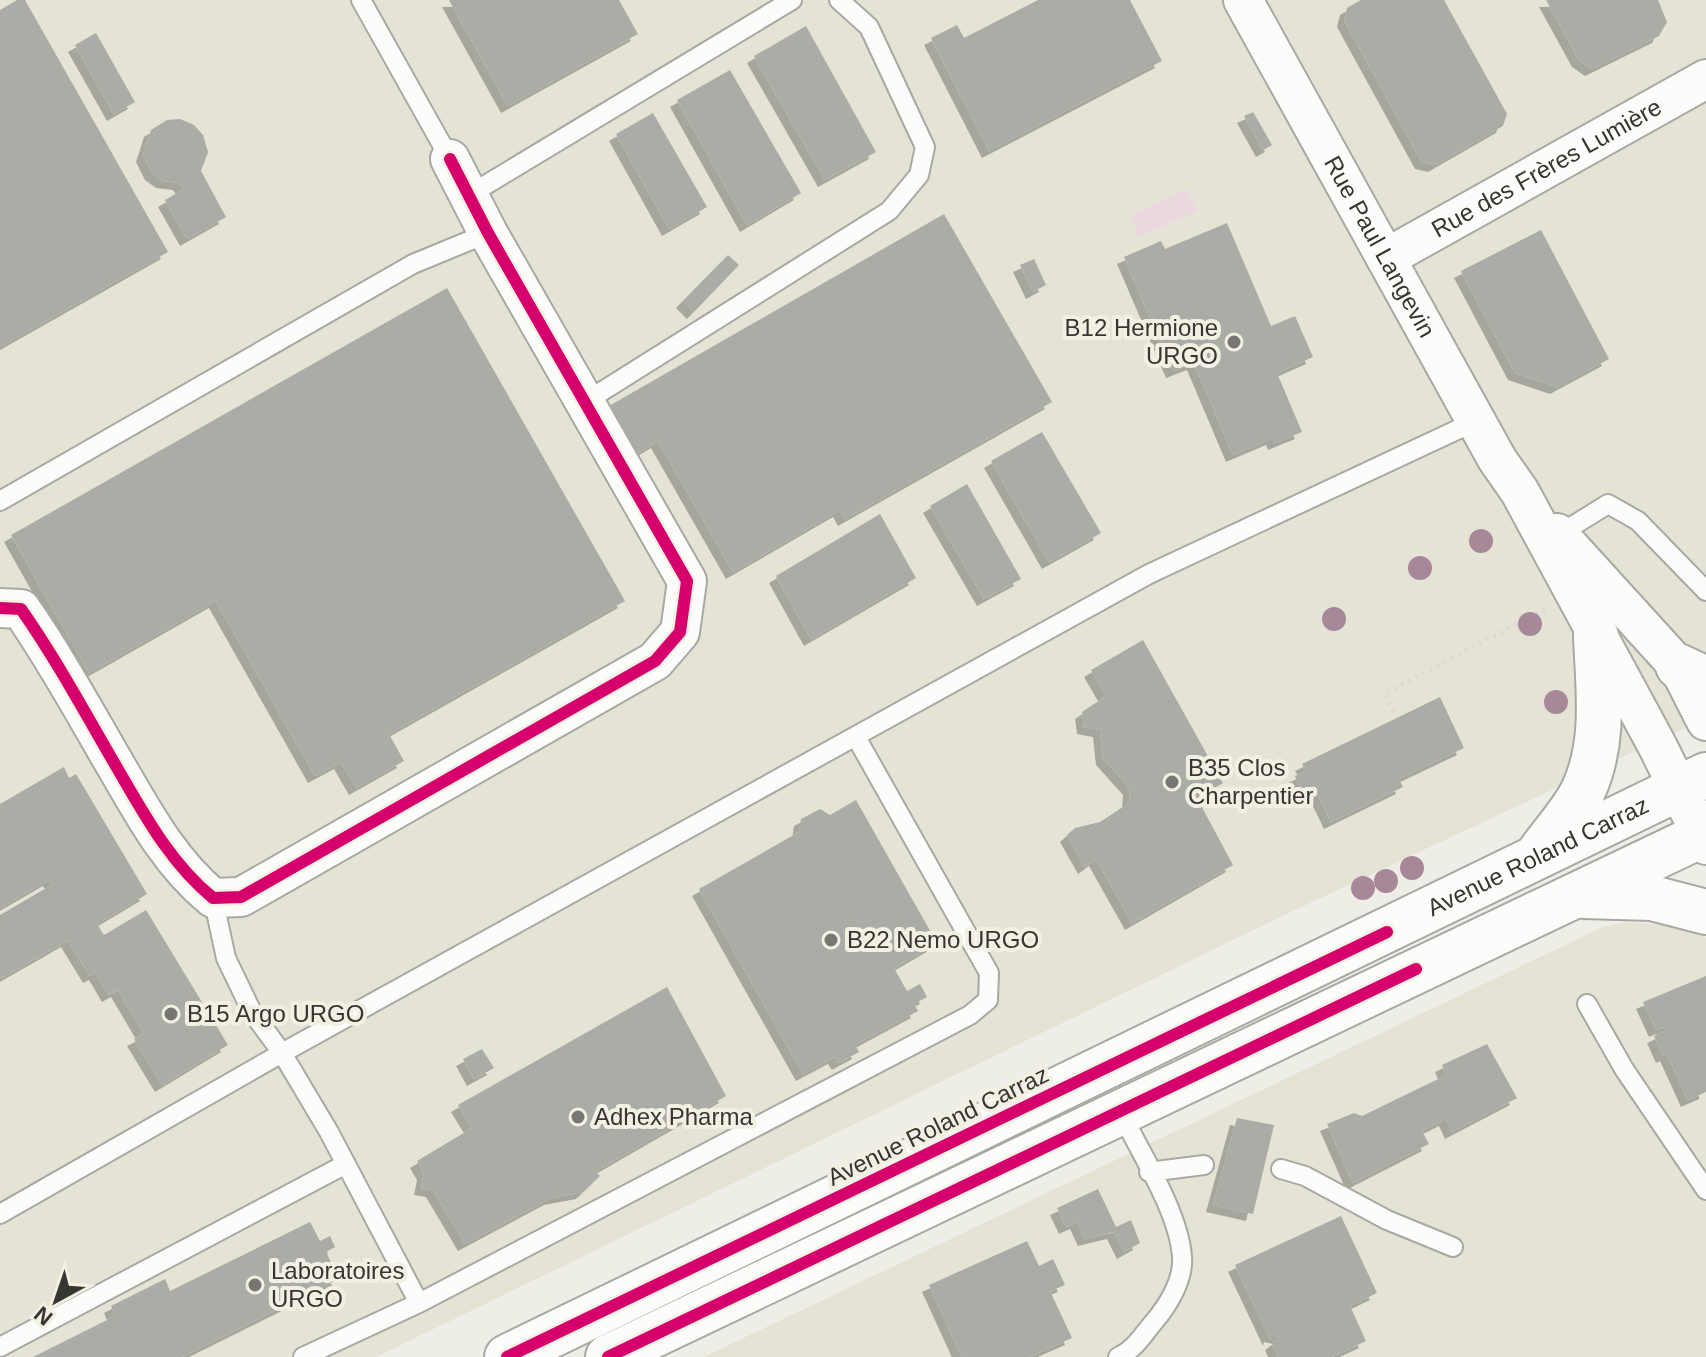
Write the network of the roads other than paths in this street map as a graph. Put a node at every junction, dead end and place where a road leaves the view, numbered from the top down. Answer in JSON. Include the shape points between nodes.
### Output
{"nodes":[{"id":1,"x":361,"y":0,"type":"edge"},
{"id":2,"x":792,"y":0,"type":"edge"},
{"id":3,"x":839,"y":0,"type":"edge"},
{"id":4,"x":1243,"y":0,"type":"edge"},
{"id":5,"x":1706,"y":79,"type":"edge"},
{"id":6,"x":450,"y":159,"type":"joint"},
{"id":7,"x":469,"y":195,"type":"junction"},
{"id":8,"x":488,"y":233,"type":"junction"},
{"id":9,"x":1386,"y":258,"type":"junction"},
{"id":10,"x":585,"y":402,"type":"junction"},
{"id":11,"x":1476,"y":421,"type":"junction"},
{"id":12,"x":1520,"y":492,"type":"junction"},
{"id":13,"x":0,"y":501,"type":"edge"},
{"id":14,"x":1558,"y":535,"type":"junction"},
{"id":15,"x":1706,"y":591,"type":"edge"},
{"id":16,"x":0,"y":608,"type":"edge"},
{"id":17,"x":1596,"y":636,"type":"junction"},
{"id":18,"x":1692,"y":672,"type":"edge"},
{"id":19,"x":1706,"y":721,"type":"edge"},
{"id":20,"x":856,"y":737,"type":"junction"},
{"id":21,"x":1692,"y":782,"type":"edge"},
{"id":22,"x":1704,"y":838,"type":"edge"},
{"id":23,"x":1536,"y":858,"type":"junction"},
{"id":24,"x":1573,"y":896,"type":"junction"},
{"id":25,"x":213,"y":898,"type":"junction"},
{"id":26,"x":1706,"y":912,"type":"edge"},
{"id":27,"x":1587,"y":1004,"type":"dead end"},
{"id":28,"x":282,"y":1053,"type":"junction"},
{"id":29,"x":1120,"y":1111,"type":"junction"},
{"id":30,"x":346,"y":1164,"type":"junction"},
{"id":31,"x":1204,"y":1165,"type":"dead end"},
{"id":32,"x":1281,"y":1169,"type":"dead end"},
{"id":33,"x":1149,"y":1172,"type":"junction"},
{"id":34,"x":1706,"y":1190,"type":"edge"},
{"id":35,"x":0,"y":1214,"type":"edge"},
{"id":36,"x":1453,"y":1247,"type":"dead end"},
{"id":37,"x":419,"y":1303,"type":"junction"},
{"id":38,"x":0,"y":1347,"type":"edge"},
{"id":39,"x":635,"y":1352,"type":"edge"},
{"id":40,"x":303,"y":1357,"type":"edge"},
{"id":41,"x":507,"y":1357,"type":"edge"},
{"id":42,"x":1118,"y":1357,"type":"edge"}],
"edges":[{"from":1,"to":6,"type":"lane"},
{"from":2,"to":7,"type":"lane"},
{"from":3,"to":10,"type":"lane","via":[[869,27],[925,147],[919,175],[889,211]]},
{"from":4,"to":9,"type":"street","name":"Rue Paul Langevin"},
{"from":5,"to":9,"type":"street","name":"Rue des Frères Lumière"},
{"from":6,"to":7,"type":"street"},
{"from":7,"to":8,"type":"street"},
{"from":8,"to":10,"type":"street"},
{"from":8,"to":13,"type":"lane","via":[[413,264]]},
{"from":9,"to":11,"type":"street","name":"Rue Paul Langevin"},
{"from":10,"to":25,"type":"street","via":[[687,581],[680,632],[655,661],[241,897]]},
{"from":11,"to":12,"type":"street","name":"Rue Paul Langevin"},
{"from":11,"to":20,"type":"lane","via":[[1149,574]]},
{"from":12,"to":14,"type":"street","name":"Rue Paul Langevin"},
{"from":12,"to":17,"type":"street","name":"Rue Paul Langevin"},
{"from":14,"to":15,"type":"lane","via":[[1608,504],[1638,521]]},
{"from":14,"to":18,"type":"street","name":"Rue Paul Langevin"},
{"from":16,"to":25,"type":"street","via":[[21,609],[154,832]]},
{"from":17,"to":21,"type":"street","name":"Rue Paul Langevin"},
{"from":17,"to":23,"type":"main road","via":[[1600,732],[1595,760],[1582,793]]},
{"from":18,"to":19,"type":"street","name":"Rue Paul Langevin"},
{"from":20,"to":28,"type":"lane"},
{"from":20,"to":37,"type":"lane","via":[[989,973],[988,1000],[970,1015]]},
{"from":21,"to":22,"type":"street","name":"Rue Paul Langevin"},
{"from":21,"to":23,"type":"main road","name":"Avenue Roland Carraz"},
{"from":22,"to":24,"type":"main road","name":"Avenue Roland Carraz"},
{"from":23,"to":41,"type":"main road","name":"Avenue Roland Carraz"},
{"from":24,"to":26,"type":"main road","via":[[1652,898]]},
{"from":24,"to":29,"type":"main road","name":"Avenue Roland Carraz"},
{"from":25,"to":28,"type":"lane","via":[[226,958],[252,1012]]},
{"from":27,"to":34,"type":"lane"},
{"from":28,"to":30,"type":"lane"},
{"from":28,"to":35,"type":"lane"},
{"from":29,"to":33,"type":"lane"},
{"from":29,"to":39,"type":"main road","name":"Avenue Roland Carraz"},
{"from":30,"to":37,"type":"lane"},
{"from":30,"to":38,"type":"lane"},
{"from":31,"to":33,"type":"lane"},
{"from":32,"to":36,"type":"lane"},
{"from":33,"to":42,"type":"lane","via":[[1173,1220],[1183,1259],[1163,1312],[1129,1352]]},
{"from":37,"to":40,"type":"lane"}]}
